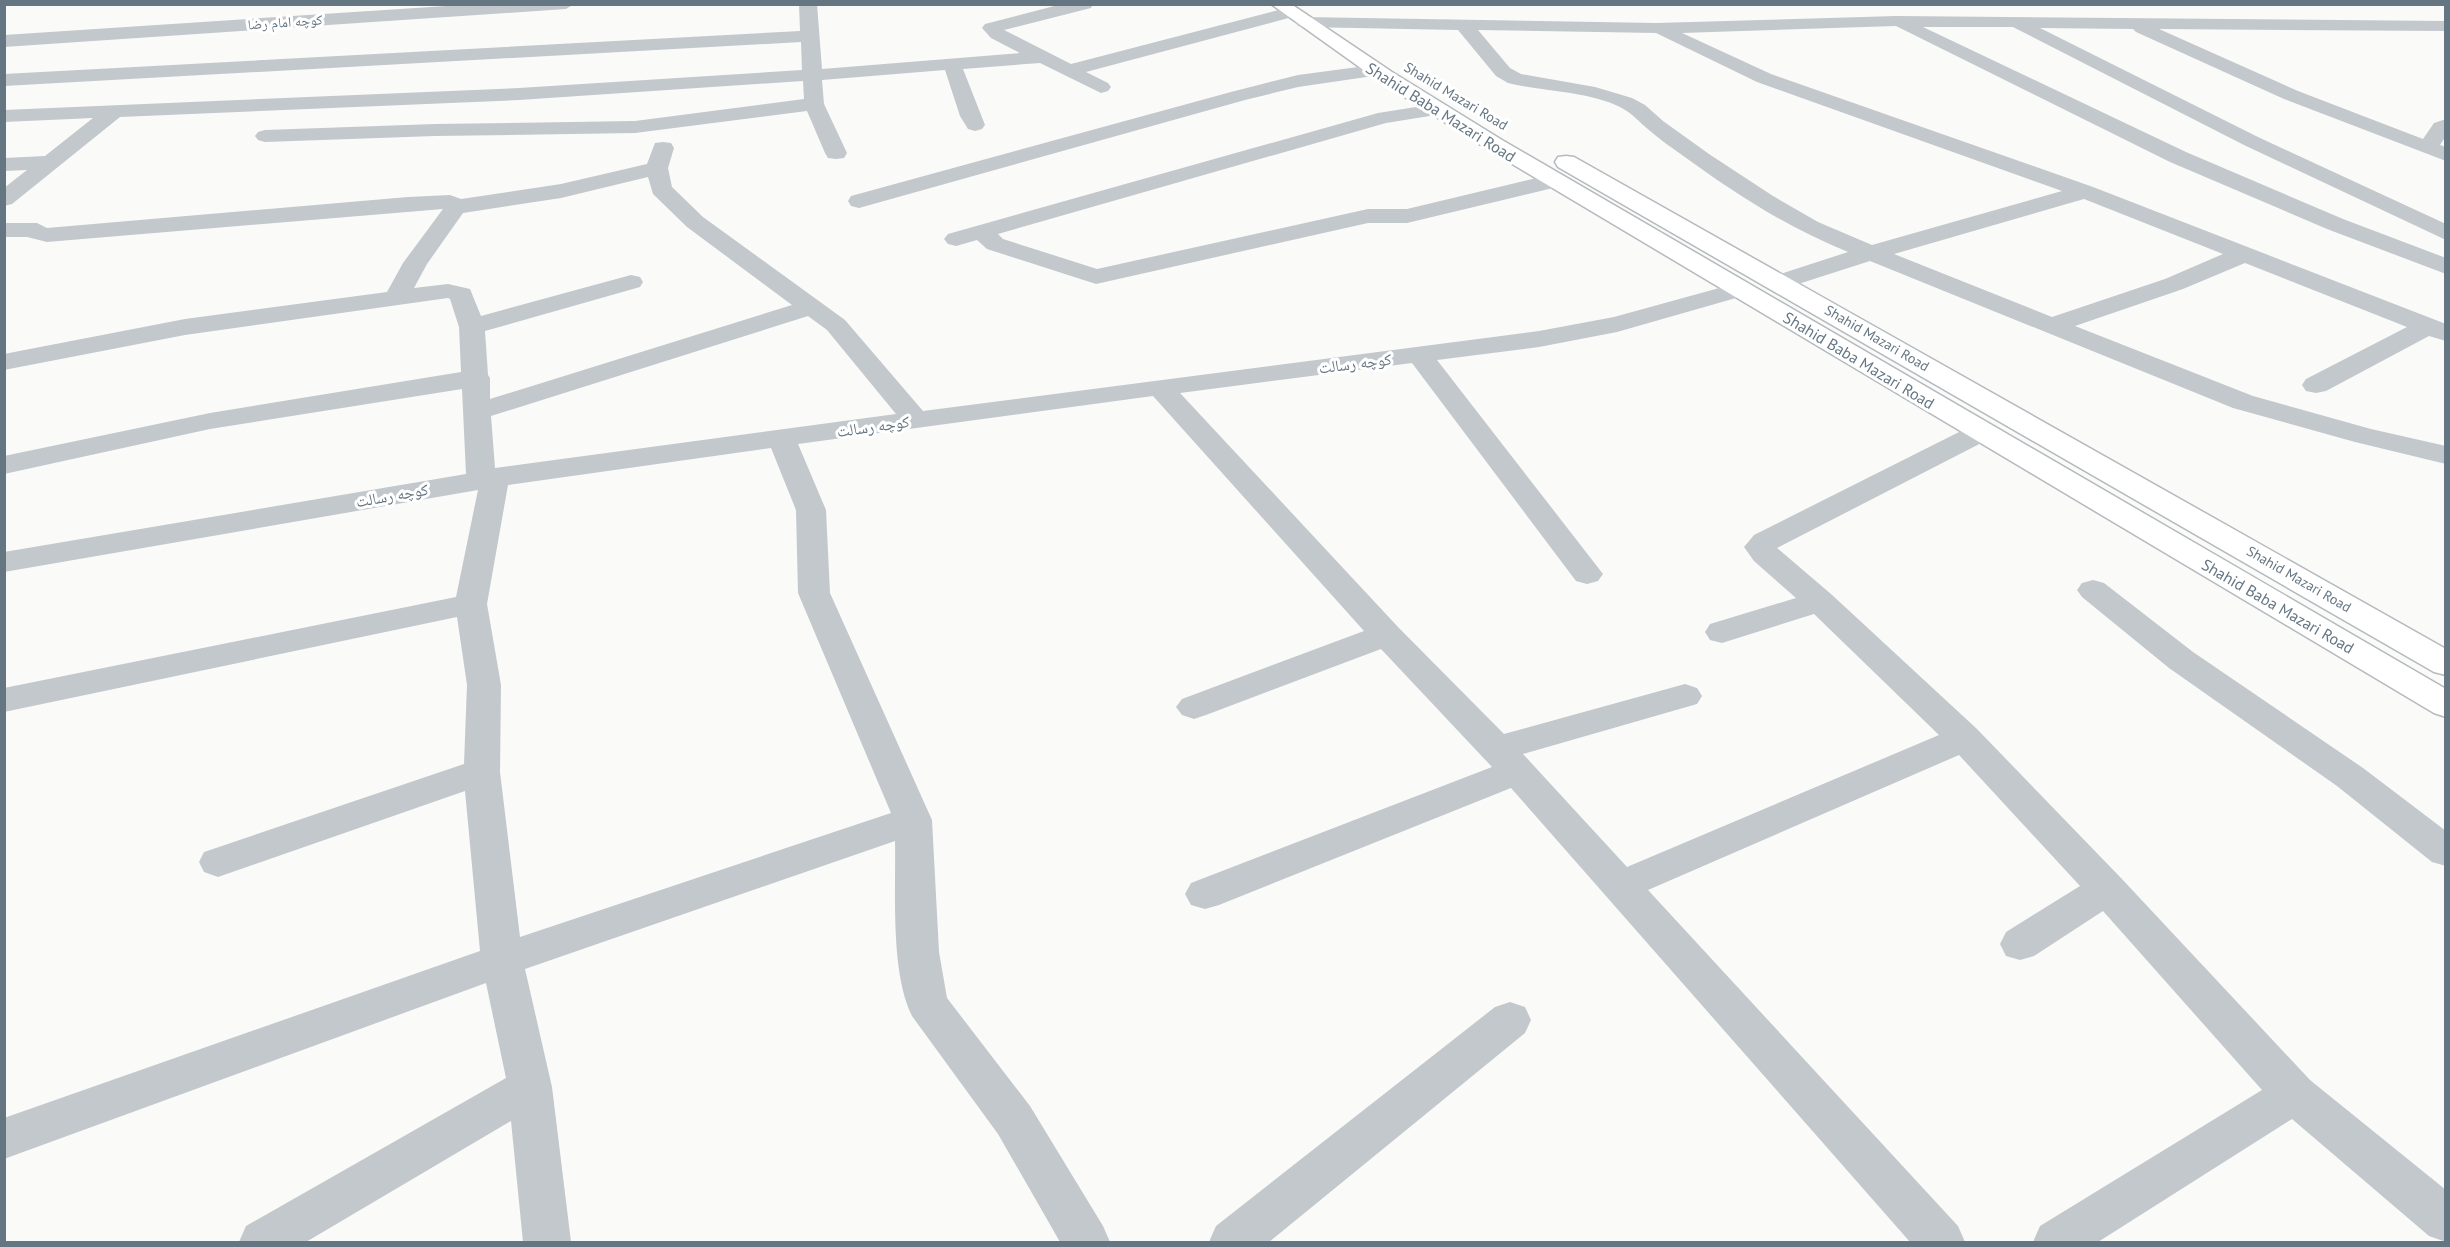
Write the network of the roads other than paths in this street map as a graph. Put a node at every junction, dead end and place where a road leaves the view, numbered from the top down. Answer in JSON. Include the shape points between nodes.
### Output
{"nodes":[{"id":1,"x":286,"y":4,"type":"edge"},
{"id":2,"x":566,"y":4,"type":"edge"},
{"id":3,"x":808,"y":4,"type":"edge"},
{"id":4,"x":1085,"y":4,"type":"edge"},
{"id":5,"x":1772,"y":4,"type":"edge"},
{"id":6,"x":538,"y":5,"type":"edge"},
{"id":7,"x":1498,"y":9,"type":"dead end"},
{"id":8,"x":2405,"y":9,"type":"dead end"},
{"id":9,"x":1297,"y":11,"type":"edge"},
{"id":10,"x":1896,"y":21,"type":"junction"},
{"id":11,"x":2013,"y":21,"type":"junction"},
{"id":12,"x":2445,"y":21,"type":"edge"},
{"id":13,"x":269,"y":22,"type":"junction"},
{"id":14,"x":1341,"y":22,"type":"junction"},
{"id":15,"x":2129,"y":22,"type":"junction"},
{"id":16,"x":1463,"y":24,"type":"junction"},
{"id":17,"x":1802,"y":25,"type":"junction"},
{"id":18,"x":1534,"y":26,"type":"junction"},
{"id":19,"x":2445,"y":26,"type":"edge"},
{"id":20,"x":1656,"y":27,"type":"junction"},
{"id":21,"x":808,"y":36,"type":"junction"},
{"id":22,"x":4,"y":41,"type":"edge"},
{"id":23,"x":1042,"y":57,"type":"junction"},
{"id":24,"x":952,"y":64,"type":"junction"},
{"id":25,"x":1070,"y":70,"type":"junction"},
{"id":26,"x":1373,"y":71,"type":"junction"},
{"id":27,"x":813,"y":75,"type":"junction"},
{"id":28,"x":4,"y":80,"type":"edge"},
{"id":29,"x":1101,"y":87,"type":"dead end"},
{"id":30,"x":814,"y":104,"type":"junction"},
{"id":31,"x":1435,"y":110,"type":"junction"},
{"id":32,"x":115,"y":111,"type":"junction"},
{"id":33,"x":4,"y":116,"type":"edge"},
{"id":34,"x":670,"y":124,"type":"junction"},
{"id":35,"x":975,"y":124,"type":"dead end"},
{"id":36,"x":2445,"y":125,"type":"edge"},
{"id":37,"x":265,"y":136,"type":"dead end"},
{"id":38,"x":2436,"y":151,"type":"edge"},
{"id":39,"x":836,"y":153,"type":"dead end"},
{"id":40,"x":49,"y":162,"type":"junction"},
{"id":41,"x":4,"y":165,"type":"edge"},
{"id":42,"x":657,"y":168,"type":"junction"},
{"id":43,"x":1553,"y":181,"type":"junction"},
{"id":44,"x":2085,"y":192,"type":"junction"},
{"id":45,"x":4,"y":199,"type":"edge"},
{"id":46,"x":859,"y":201,"type":"dead end"},
{"id":47,"x":456,"y":207,"type":"junction"},
{"id":48,"x":4,"y":230,"type":"edge"},
{"id":49,"x":981,"y":232,"type":"junction"},
{"id":50,"x":2445,"y":232,"type":"edge"},
{"id":51,"x":956,"y":239,"type":"dead end"},
{"id":52,"x":1871,"y":253,"type":"junction"},
{"id":53,"x":2245,"y":254,"type":"junction"},
{"id":54,"x":2445,"y":267,"type":"edge"},
{"id":55,"x":631,"y":282,"type":"dead end"},
{"id":56,"x":1780,"y":282,"type":"junction"},
{"id":57,"x":1741,"y":289,"type":"junction"},
{"id":58,"x":396,"y":299,"type":"junction"},
{"id":59,"x":812,"y":307,"type":"junction"},
{"id":60,"x":2052,"y":326,"type":"junction"},
{"id":61,"x":472,"y":327,"type":"junction"},
{"id":62,"x":2437,"y":329,"type":"edge"},
{"id":63,"x":1420,"y":355,"type":"junction"},
{"id":64,"x":4,"y":362,"type":"edge"},
{"id":65,"x":477,"y":378,"type":"junction"},
{"id":66,"x":2316,"y":385,"type":"dead end"},
{"id":67,"x":1160,"y":387,"type":"junction"},
{"id":68,"x":477,"y":412,"type":"junction"},
{"id":69,"x":916,"y":420,"type":"junction"},
{"id":70,"x":1981,"y":432,"type":"junction"},
{"id":71,"x":781,"y":438,"type":"junction"},
{"id":72,"x":2445,"y":455,"type":"edge"},
{"id":73,"x":4,"y":465,"type":"edge"},
{"id":74,"x":488,"y":478,"type":"junction"},
{"id":75,"x":4,"y":562,"type":"edge"},
{"id":76,"x":1587,"y":574,"type":"dead end"},
{"id":77,"x":2093,"y":590,"type":"dead end"},
{"id":78,"x":1820,"y":600,"type":"junction"},
{"id":79,"x":471,"y":604,"type":"junction"},
{"id":80,"x":1722,"y":632,"type":"dead end"},
{"id":81,"x":1386,"y":635,"type":"junction"},
{"id":82,"x":2445,"y":663,"type":"edge"},
{"id":83,"x":1685,"y":696,"type":"dead end"},
{"id":84,"x":4,"y":700,"type":"edge"},
{"id":85,"x":2445,"y":705,"type":"edge"},
{"id":86,"x":1194,"y":707,"type":"dead end"},
{"id":87,"x":1964,"y":738,"type":"junction"},
{"id":88,"x":1507,"y":760,"type":"junction"},
{"id":89,"x":482,"y":772,"type":"junction"},
{"id":90,"x":913,"y":820,"type":"junction"},
{"id":91,"x":2445,"y":852,"type":"edge"},
{"id":92,"x":218,"y":862,"type":"dead end"},
{"id":93,"x":1620,"y":886,"type":"junction"},
{"id":94,"x":2108,"y":889,"type":"junction"},
{"id":95,"x":1205,"y":894,"type":"dead end"},
{"id":96,"x":2020,"y":944,"type":"dead end"},
{"id":97,"x":502,"y":960,"type":"junction"},
{"id":98,"x":1510,"y":1020,"type":"dead end"},
{"id":99,"x":530,"y":1087,"type":"junction"},
{"id":100,"x":2295,"y":1094,"type":"junction"},
{"id":101,"x":4,"y":1139,"type":"edge"},
{"id":102,"x":2445,"y":1220,"type":"edge"},
{"id":103,"x":263,"y":1242,"type":"edge"},
{"id":104,"x":548,"y":1242,"type":"edge"},
{"id":105,"x":1086,"y":1242,"type":"edge"},
{"id":106,"x":1233,"y":1242,"type":"edge"},
{"id":107,"x":1941,"y":1242,"type":"edge"},
{"id":108,"x":2057,"y":1242,"type":"edge"}],
"edges":[{"from":1,"to":13,"type":"street"},
{"from":2,"to":6,"type":"street","name":"کوچه امام رضا"},
{"from":3,"to":21,"type":"street"},
{"from":4,"to":23,"type":"street","via":[[991,28]]},
{"from":5,"to":17,"type":"street"},
{"from":6,"to":13,"type":"street","name":"کوچه امام رضا"},
{"from":7,"to":18,"type":"street"},
{"from":8,"to":12,"type":"street"},
{"from":9,"to":14,"type":"main road","name":"Shahid Mazari Road"},
{"from":9,"to":25,"type":"street"},
{"from":9,"to":26,"type":"main road","name":"Shahid Baba Mazari Road"},
{"from":10,"to":11,"type":"street"},
{"from":10,"to":17,"type":"street"},
{"from":10,"to":54,"type":"street","via":[[2178,157]]},
{"from":11,"to":15,"type":"street"},
{"from":11,"to":50,"type":"street"},
{"from":13,"to":22,"type":"street","name":"کوچه امام رضا"},
{"from":14,"to":16,"type":"street"},
{"from":14,"to":56,"type":"main road","name":"Shahid Mazari Road","via":[[1465,103]]},
{"from":15,"to":19,"type":"street"},
{"from":15,"to":38,"type":"street","via":[[2291,95]]},
{"from":16,"to":18,"type":"street"},
{"from":16,"to":52,"type":"street","via":[[1503,72],[1515,79],[1603,95],[1634,106],[1653,124],[1791,219]]},
{"from":17,"to":20,"type":"street"},
{"from":18,"to":20,"type":"street"},
{"from":20,"to":44,"type":"street","via":[[1764,78]]},
{"from":21,"to":27,"type":"street"},
{"from":21,"to":28,"type":"street"},
{"from":23,"to":24,"type":"street"},
{"from":23,"to":25,"type":"street"},
{"from":24,"to":27,"type":"street"},
{"from":24,"to":35,"type":"street"},
{"from":25,"to":29,"type":"street"},
{"from":26,"to":31,"type":"main road","name":"Shahid Baba Mazari Road"},
{"from":26,"to":46,"type":"street","via":[[1298,81],[1238,96]]},
{"from":27,"to":30,"type":"street"},
{"from":27,"to":32,"type":"street","via":[[519,94]]},
{"from":30,"to":34,"type":"street"},
{"from":30,"to":39,"type":"street"},
{"from":31,"to":43,"type":"main road","name":"Shahid Baba Mazari Road"},
{"from":31,"to":49,"type":"street","via":[[1385,117]]},
{"from":32,"to":33,"type":"street"},
{"from":32,"to":40,"type":"street"},
{"from":34,"to":37,"type":"street"},
{"from":34,"to":42,"type":"street"},
{"from":36,"to":38,"type":"street"},
{"from":40,"to":41,"type":"street"},
{"from":40,"to":45,"type":"street"},
{"from":42,"to":47,"type":"street","via":[[561,191]]},
{"from":42,"to":59,"type":"street","via":[[661,189],[695,222]]},
{"from":43,"to":49,"type":"street","via":[[1407,216],[1368,216],[1096,278],[995,244]]},
{"from":43,"to":57,"type":"main road","name":"Shahid Baba Mazari Road"},
{"from":44,"to":52,"type":"street"},
{"from":44,"to":53,"type":"street"},
{"from":47,"to":48,"type":"street","via":[[450,202],[408,204],[47,235],[37,234],[37,230]]},
{"from":47,"to":58,"type":"street","via":[[415,263]]},
{"from":49,"to":51,"type":"street"},
{"from":52,"to":56,"type":"street"},
{"from":52,"to":60,"type":"street"},
{"from":53,"to":60,"type":"street","via":[[2174,284]]},
{"from":53,"to":62,"type":"street"},
{"from":55,"to":61,"type":"street"},
{"from":56,"to":82,"type":"main road","name":"Shahid Mazari Road"},
{"from":57,"to":63,"type":"street","name":"کوچه رسالت","via":[[1617,324]]},
{"from":57,"to":70,"type":"main road","name":"Shahid Baba Mazari Road"},
{"from":58,"to":61,"type":"street","via":[[448,291],[461,294]]},
{"from":58,"to":64,"type":"street","via":[[185,327]]},
{"from":59,"to":68,"type":"street"},
{"from":59,"to":69,"type":"street","via":[[836,325]]},
{"from":60,"to":72,"type":"street","via":[[2243,402]]},
{"from":61,"to":65,"type":"street"},
{"from":62,"to":66,"type":"street"},
{"from":63,"to":67,"type":"street","name":"کوچه رسالت"},
{"from":63,"to":76,"type":"street"},
{"from":65,"to":68,"type":"street"},
{"from":65,"to":73,"type":"street","via":[[210,421]]},
{"from":67,"to":69,"type":"street","name":"کوچه رسالت"},
{"from":67,"to":81,"type":"street"},
{"from":68,"to":74,"type":"street"},
{"from":69,"to":71,"type":"street","name":"کوچه رسالت"},
{"from":70,"to":78,"type":"street","via":[[1764,542],[1760,547],[1765,554]]},
{"from":70,"to":85,"type":"main road","name":"Shahid Baba Mazari Road"},
{"from":71,"to":74,"type":"street","name":"کوچه رسالت"},
{"from":71,"to":90,"type":"street","via":[[811,510],[814,593]]},
{"from":74,"to":75,"type":"street","name":"کوچه رسالت"},
{"from":74,"to":79,"type":"street"},
{"from":77,"to":91,"type":"street","via":[[2181,660],[2350,777]]},
{"from":78,"to":80,"type":"street"},
{"from":78,"to":87,"type":"street"},
{"from":79,"to":84,"type":"street"},
{"from":79,"to":89,"type":"street","via":[[484,685]]},
{"from":81,"to":86,"type":"street"},
{"from":81,"to":88,"type":"street"},
{"from":83,"to":88,"type":"street"},
{"from":87,"to":93,"type":"street"},
{"from":87,"to":94,"type":"street"},
{"from":88,"to":93,"type":"street"},
{"from":88,"to":95,"type":"street"},
{"from":89,"to":92,"type":"street"},
{"from":89,"to":97,"type":"street"},
{"from":90,"to":97,"type":"street"},
{"from":90,"to":105,"type":"street","via":[[918,952],[927,1004],[1014,1120]]},
{"from":93,"to":107,"type":"street"},
{"from":94,"to":96,"type":"street"},
{"from":94,"to":100,"type":"street"},
{"from":97,"to":99,"type":"street"},
{"from":97,"to":101,"type":"street"},
{"from":98,"to":106,"type":"street"},
{"from":99,"to":103,"type":"street"},
{"from":99,"to":104,"type":"street"},
{"from":100,"to":102,"type":"street"},
{"from":100,"to":108,"type":"street"}]}
